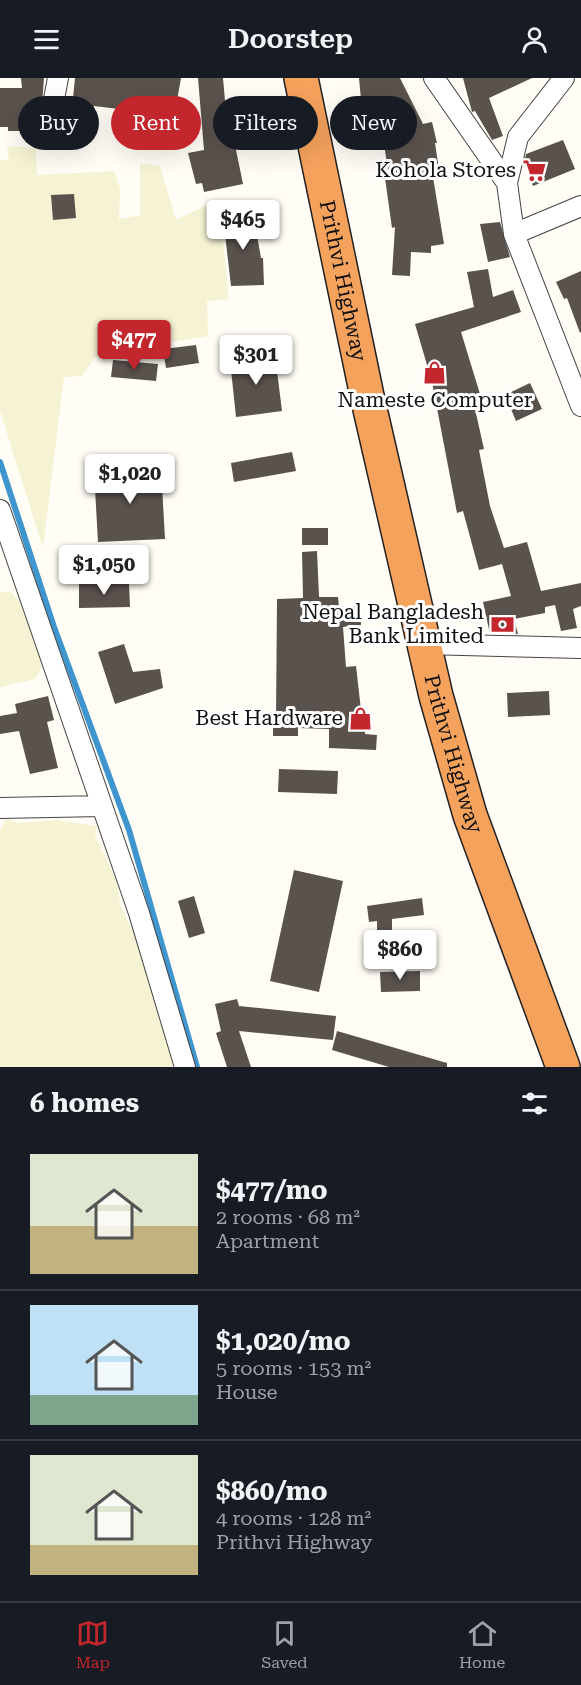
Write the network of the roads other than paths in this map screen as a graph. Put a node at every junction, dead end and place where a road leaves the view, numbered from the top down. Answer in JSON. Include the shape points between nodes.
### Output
{"nodes":[{"id":1,"x":58,"y":78,"type":"edge"},
{"id":2,"x":301,"y":78,"type":"edge"},
{"id":3,"x":434,"y":78,"type":"edge"},
{"id":4,"x":564,"y":78,"type":"edge"},
{"id":5,"x":55,"y":96,"type":"edge"},
{"id":6,"x":507,"y":183,"type":"junction"},
{"id":7,"x":581,"y":206,"type":"edge"},
{"id":8,"x":514,"y":234,"type":"junction"},
{"id":9,"x":581,"y":405,"type":"edge"},
{"id":10,"x":0,"y":510,"type":"edge"},
{"id":11,"x":424,"y":644,"type":"junction"},
{"id":12,"x":581,"y":648,"type":"edge"},
{"id":13,"x":102,"y":806,"type":"junction"},
{"id":14,"x":0,"y":808,"type":"edge"},
{"id":15,"x":185,"y":1067,"type":"edge"},
{"id":16,"x":563,"y":1067,"type":"edge"}],
"edges":[{"from":1,"to":5,"type":"street"},
{"from":2,"to":11,"type":"highway","name":"Prithvi Highway","via":[[364,385]]},
{"from":3,"to":6,"type":"street"},
{"from":4,"to":6,"type":"street","via":[[518,137]]},
{"from":6,"to":8,"type":"street"},
{"from":7,"to":8,"type":"street"},
{"from":8,"to":9,"type":"street"},
{"from":10,"to":13,"type":"street"},
{"from":11,"to":12,"type":"street"},
{"from":11,"to":16,"type":"highway","name":"Prithvi Highway","via":[[470,815]]},
{"from":13,"to":14,"type":"street"},
{"from":13,"to":15,"type":"street"}]}
